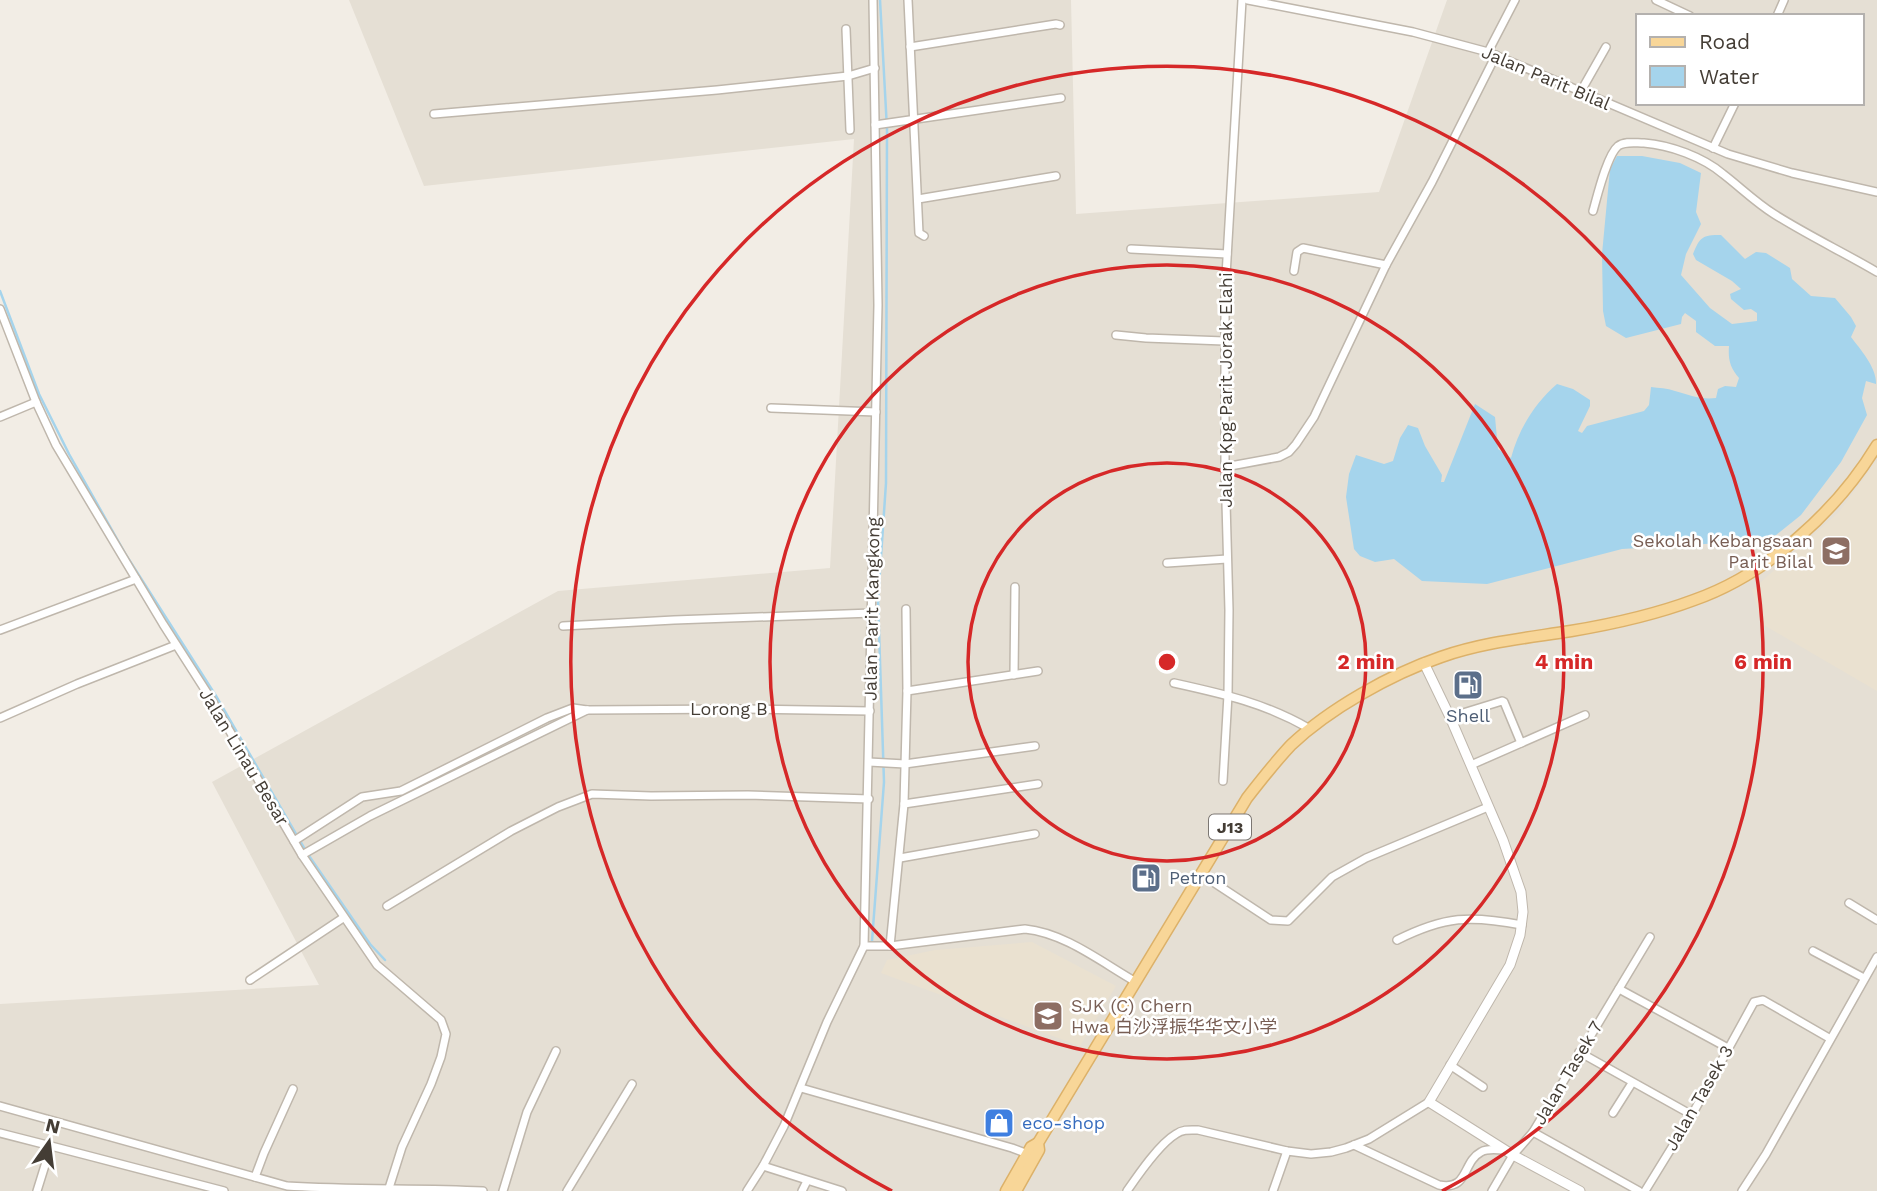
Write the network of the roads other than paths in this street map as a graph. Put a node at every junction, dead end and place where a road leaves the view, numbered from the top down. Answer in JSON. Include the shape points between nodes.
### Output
{"nodes":[{"id":1,"x":873,"y":0,"type":"edge"},
{"id":2,"x":908,"y":0,"type":"edge"},
{"id":3,"x":1242,"y":0,"type":"edge"},
{"id":4,"x":1248,"y":0,"type":"edge"},
{"id":5,"x":1515,"y":0,"type":"edge"},
{"id":6,"x":1656,"y":0,"type":"edge"},
{"id":7,"x":1686,"y":14,"type":"edge"},
{"id":8,"x":1060,"y":25,"type":"dead end"},
{"id":9,"x":846,"y":29,"type":"dead end"},
{"id":10,"x":910,"y":47,"type":"junction"},
{"id":11,"x":1605,"y":47,"type":"dead end"},
{"id":12,"x":1488,"y":52,"type":"junction"},
{"id":13,"x":1496,"y":55,"type":"junction"},
{"id":14,"x":875,"y":68,"type":"junction"},
{"id":15,"x":848,"y":76,"type":"junction"},
{"id":16,"x":1581,"y":91,"type":"junction"},
{"id":17,"x":1061,"y":98,"type":"dead end"},
{"id":18,"x":1734,"y":105,"type":"edge"},
{"id":19,"x":434,"y":114,"type":"dead end"},
{"id":20,"x":914,"y":119,"type":"junction"},
{"id":21,"x":878,"y":125,"type":"junction"},
{"id":22,"x":850,"y":130,"type":"dead end"},
{"id":23,"x":1713,"y":148,"type":"junction"},
{"id":24,"x":1056,"y":176,"type":"dead end"},
{"id":25,"x":1877,"y":192,"type":"edge"},
{"id":26,"x":918,"y":199,"type":"junction"},
{"id":27,"x":1593,"y":211,"type":"dead end"},
{"id":28,"x":924,"y":236,"type":"dead end"},
{"id":29,"x":1130,"y":249,"type":"dead end"},
{"id":30,"x":1223,"y":254,"type":"junction"},
{"id":31,"x":1386,"y":265,"type":"junction"},
{"id":32,"x":1294,"y":271,"type":"dead end"},
{"id":33,"x":1877,"y":272,"type":"edge"},
{"id":34,"x":0,"y":309,"type":"edge"},
{"id":35,"x":1116,"y":335,"type":"dead end"},
{"id":36,"x":1220,"y":341,"type":"junction"},
{"id":37,"x":36,"y":402,"type":"junction"},
{"id":38,"x":771,"y":408,"type":"dead end"},
{"id":39,"x":876,"y":412,"type":"junction"},
{"id":40,"x":0,"y":417,"type":"edge"},
{"id":41,"x":1877,"y":445,"type":"edge"},
{"id":42,"x":1225,"y":467,"type":"junction"},
{"id":43,"x":1227,"y":559,"type":"junction"},
{"id":44,"x":1167,"y":563,"type":"dead end"},
{"id":45,"x":136,"y":579,"type":"junction"},
{"id":46,"x":1015,"y":587,"type":"dead end"},
{"id":47,"x":905,"y":609,"type":"dead end"},
{"id":48,"x":872,"y":613,"type":"junction"},
{"id":49,"x":563,"y":626,"type":"dead end"},
{"id":50,"x":0,"y":630,"type":"edge"},
{"id":51,"x":176,"y":645,"type":"junction"},
{"id":52,"x":1424,"y":663,"type":"junction"},
{"id":53,"x":1038,"y":671,"type":"dead end"},
{"id":54,"x":1014,"y":675,"type":"junction"},
{"id":55,"x":1174,"y":683,"type":"dead end"},
{"id":56,"x":907,"y":691,"type":"junction"},
{"id":57,"x":1228,"y":695,"type":"junction"},
{"id":58,"x":587,"y":710,"type":"junction"},
{"id":59,"x":870,"y":711,"type":"junction"},
{"id":60,"x":1585,"y":715,"type":"dead end"},
{"id":61,"x":1450,"y":717,"type":"junction"},
{"id":62,"x":0,"y":718,"type":"edge"},
{"id":63,"x":547,"y":718,"type":"junction"},
{"id":64,"x":552,"y":726,"type":"junction"},
{"id":65,"x":1310,"y":729,"type":"junction"},
{"id":66,"x":1521,"y":743,"type":"junction"},
{"id":67,"x":1035,"y":746,"type":"dead end"},
{"id":68,"x":873,"y":762,"type":"junction"},
{"id":69,"x":905,"y":764,"type":"junction"},
{"id":70,"x":1471,"y":765,"type":"junction"},
{"id":71,"x":1223,"y":780,"type":"dead end"},
{"id":72,"x":1038,"y":784,"type":"dead end"},
{"id":73,"x":869,"y":799,"type":"junction"},
{"id":74,"x":904,"y":804,"type":"junction"},
{"id":75,"x":1488,"y":807,"type":"junction"},
{"id":76,"x":1035,"y":834,"type":"dead end"},
{"id":77,"x":300,"y":837,"type":"junction"},
{"id":78,"x":305,"y":854,"type":"junction"},
{"id":79,"x":900,"y":858,"type":"junction"},
{"id":80,"x":1201,"y":874,"type":"junction"},
{"id":81,"x":1849,"y":903,"type":"dead end"},
{"id":82,"x":387,"y":906,"type":"dead end"},
{"id":83,"x":343,"y":918,"type":"junction"},
{"id":84,"x":1877,"y":920,"type":"edge"},
{"id":85,"x":1522,"y":925,"type":"junction"},
{"id":86,"x":1650,"y":937,"type":"dead end"},
{"id":87,"x":1397,"y":940,"type":"dead end"},
{"id":88,"x":864,"y":946,"type":"junction"},
{"id":89,"x":890,"y":946,"type":"junction"},
{"id":90,"x":1814,"y":951,"type":"dead end"},
{"id":91,"x":1877,"y":957,"type":"edge"},
{"id":92,"x":1864,"y":978,"type":"junction"},
{"id":93,"x":250,"y":980,"type":"dead end"},
{"id":94,"x":1136,"y":982,"type":"junction"},
{"id":95,"x":1619,"y":989,"type":"junction"},
{"id":96,"x":1829,"y":1038,"type":"junction"},
{"id":97,"x":1728,"y":1048,"type":"junction"},
{"id":98,"x":556,"y":1051,"type":"dead end"},
{"id":99,"x":1579,"y":1052,"type":"junction"},
{"id":100,"x":1450,"y":1065,"type":"junction"},
{"id":101,"x":1632,"y":1083,"type":"junction"},
{"id":102,"x":632,"y":1084,"type":"dead end"},
{"id":103,"x":1483,"y":1087,"type":"dead end"},
{"id":104,"x":800,"y":1088,"type":"junction"},
{"id":105,"x":293,"y":1089,"type":"dead end"},
{"id":106,"x":1429,"y":1102,"type":"junction"},
{"id":107,"x":0,"y":1106,"type":"edge"},
{"id":108,"x":1613,"y":1113,"type":"dead end"},
{"id":109,"x":1692,"y":1115,"type":"junction"},
{"id":110,"x":1533,"y":1132,"type":"junction"},
{"id":111,"x":0,"y":1133,"type":"edge"},
{"id":112,"x":1354,"y":1145,"type":"junction"},
{"id":113,"x":51,"y":1146,"type":"junction"},
{"id":114,"x":1287,"y":1151,"type":"junction"},
{"id":115,"x":1509,"y":1152,"type":"junction"},
{"id":116,"x":1031,"y":1155,"type":"junction"},
{"id":117,"x":763,"y":1166,"type":"junction"},
{"id":118,"x":255,"y":1177,"type":"junction"},
{"id":119,"x":807,"y":1181,"type":"junction"},
{"id":120,"x":389,"y":1188,"type":"junction"},
{"id":121,"x":37,"y":1191,"type":"edge"},
{"id":122,"x":224,"y":1191,"type":"edge"},
{"id":123,"x":482,"y":1191,"type":"edge"},
{"id":124,"x":503,"y":1191,"type":"edge"},
{"id":125,"x":567,"y":1191,"type":"edge"},
{"id":126,"x":747,"y":1191,"type":"edge"},
{"id":127,"x":802,"y":1191,"type":"edge"},
{"id":128,"x":842,"y":1191,"type":"edge"},
{"id":129,"x":1014,"y":1191,"type":"edge"},
{"id":130,"x":1127,"y":1191,"type":"edge"},
{"id":131,"x":1273,"y":1191,"type":"edge"},
{"id":132,"x":1492,"y":1191,"type":"edge"},
{"id":133,"x":1580,"y":1191,"type":"edge"},
{"id":134,"x":1639,"y":1191,"type":"edge"},
{"id":135,"x":1645,"y":1191,"type":"edge"},
{"id":136,"x":1742,"y":1191,"type":"edge"}],
"edges":[{"from":1,"to":14,"type":"street","name":"Jalan Parit Kangkong"},
{"from":2,"to":10,"type":"street"},
{"from":3,"to":30,"type":"street","name":"Jalan Kpg Parit Jorak Elahi"},
{"from":4,"to":12,"type":"street","name":"Jalan Parit Bilal","via":[[1413,32]]},
{"from":5,"to":12,"type":"street"},
{"from":6,"to":7,"type":"street"},
{"from":8,"to":10,"type":"street"},
{"from":9,"to":15,"type":"street"},
{"from":10,"to":20,"type":"street"},
{"from":11,"to":16,"type":"street"},
{"from":12,"to":13,"type":"street","name":"Jalan Parit Bilal"},
{"from":13,"to":16,"type":"street","name":"Jalan Parit Bilal"},
{"from":13,"to":31,"type":"street"},
{"from":14,"to":15,"type":"street"},
{"from":14,"to":21,"type":"street","name":"Jalan Parit Kangkong"},
{"from":15,"to":19,"type":"street"},
{"from":15,"to":22,"type":"street"},
{"from":16,"to":23,"type":"street","name":"Jalan Parit Bilal"},
{"from":17,"to":20,"type":"street"},
{"from":18,"to":23,"type":"street"},
{"from":20,"to":21,"type":"street"},
{"from":20,"to":26,"type":"street"},
{"from":21,"to":39,"type":"street","name":"Jalan Parit Kangkong"},
{"from":23,"to":25,"type":"street","name":"Jalan Parit Bilal","via":[[1792,173]]},
{"from":24,"to":26,"type":"street"},
{"from":26,"to":28,"type":"street","via":[[919,233]]},
{"from":27,"to":33,"type":"street","via":[[1617,147],[1627,142],[1648,144],[1707,163],[1773,214]]},
{"from":29,"to":30,"type":"street"},
{"from":30,"to":36,"type":"street","name":"Jalan Kpg Parit Jorak Elahi"},
{"from":31,"to":32,"type":"street","via":[[1303,248],[1297,252]]},
{"from":31,"to":42,"type":"street","via":[[1314,417],[1296,444],[1279,457]]},
{"from":34,"to":37,"type":"street","name":"Jalan Linau Besar"},
{"from":35,"to":36,"type":"street"},
{"from":36,"to":42,"type":"street","name":"Jalan Kpg Parit Jorak Elahi"},
{"from":37,"to":40,"type":"street"},
{"from":37,"to":45,"type":"street","name":"Jalan Linau Besar"},
{"from":38,"to":39,"type":"street"},
{"from":39,"to":48,"type":"street","name":"Jalan Parit Kangkong"},
{"from":41,"to":52,"type":"main road","number":"J13","via":[[1815,524],[1746,575],[1697,599],[1627,620],[1482,645]]},
{"from":42,"to":43,"type":"street","name":"Jalan Kpg Parit Jorak Elahi"},
{"from":43,"to":44,"type":"street"},
{"from":43,"to":57,"type":"street","name":"Jalan Kpg Parit Jorak Elahi"},
{"from":45,"to":50,"type":"street"},
{"from":45,"to":51,"type":"street","name":"Jalan Linau Besar"},
{"from":46,"to":54,"type":"street"},
{"from":47,"to":56,"type":"street"},
{"from":48,"to":49,"type":"street"},
{"from":48,"to":59,"type":"street","name":"Jalan Parit Kangkong"},
{"from":51,"to":62,"type":"street"},
{"from":51,"to":77,"type":"street","name":"Jalan Linau Besar"},
{"from":52,"to":61,"type":"street"},
{"from":52,"to":65,"type":"main road","number":"J13","via":[[1342,706]]},
{"from":53,"to":54,"type":"street"},
{"from":54,"to":56,"type":"street"},
{"from":55,"to":57,"type":"street"},
{"from":56,"to":69,"type":"street"},
{"from":57,"to":65,"type":"street"},
{"from":57,"to":71,"type":"street","name":"Jalan Kpg Parit Jorak Elahi"},
{"from":58,"to":59,"type":"street","name":"Lorong B"},
{"from":58,"to":63,"type":"street","name":"Lorong B","via":[[573,708]]},
{"from":58,"to":64,"type":"street"},
{"from":59,"to":68,"type":"street","name":"Jalan Parit Kangkong"},
{"from":60,"to":66,"type":"street"},
{"from":61,"to":66,"type":"street","via":[[1502,701]]},
{"from":61,"to":70,"type":"street"},
{"from":63,"to":64,"type":"street"},
{"from":63,"to":77,"type":"street","name":"Lorong B","via":[[401,790],[362,797]]},
{"from":64,"to":78,"type":"street","via":[[370,816]]},
{"from":65,"to":80,"type":"main road","number":"J13","via":[[1247,798]]},
{"from":66,"to":70,"type":"street"},
{"from":67,"to":69,"type":"street"},
{"from":68,"to":69,"type":"street"},
{"from":68,"to":73,"type":"street","name":"Jalan Parit Kangkong"},
{"from":69,"to":74,"type":"street"},
{"from":70,"to":75,"type":"street"},
{"from":72,"to":74,"type":"street"},
{"from":73,"to":82,"type":"street","via":[[592,794],[511,831]]},
{"from":73,"to":88,"type":"street","name":"Jalan Parit Kangkong"},
{"from":74,"to":79,"type":"street"},
{"from":75,"to":80,"type":"street","via":[[1332,877],[1288,921],[1260,914]]},
{"from":75,"to":85,"type":"street","via":[[1521,892]]},
{"from":76,"to":79,"type":"street"},
{"from":77,"to":78,"type":"street","name":"Jalan Linau Besar"},
{"from":78,"to":83,"type":"street","name":"Jalan Linau Besar"},
{"from":79,"to":89,"type":"street"},
{"from":80,"to":94,"type":"main road","number":"J13"},
{"from":81,"to":84,"type":"street"},
{"from":83,"to":93,"type":"street"},
{"from":83,"to":120,"type":"street","name":"Jalan Linau Besar","via":[[377,965],[441,1020],[446,1034]]},
{"from":85,"to":87,"type":"street","via":[[1460,919],[1423,927]]},
{"from":85,"to":100,"type":"street","via":[[1510,965]]},
{"from":86,"to":95,"type":"street","name":"Jalan Tasek 7"},
{"from":88,"to":89,"type":"street"},
{"from":88,"to":104,"type":"street"},
{"from":89,"to":94,"type":"street","via":[[1038,930],[1065,940]]},
{"from":90,"to":92,"type":"street"},
{"from":91,"to":92,"type":"street"},
{"from":92,"to":96,"type":"street"},
{"from":94,"to":116,"type":"main road","number":"J13","via":[[1038,1143],[1039,1150]]},
{"from":95,"to":97,"type":"street"},
{"from":95,"to":99,"type":"street","name":"Jalan Tasek 7"},
{"from":96,"to":97,"type":"street","name":"Jalan Tasek 3","via":[[1758,1000]]},
{"from":96,"to":136,"type":"street"},
{"from":97,"to":109,"type":"street","name":"Jalan Tasek 3"},
{"from":98,"to":124,"type":"street","via":[[527,1112]]},
{"from":99,"to":101,"type":"street"},
{"from":99,"to":110,"type":"street","name":"Jalan Tasek 7"},
{"from":100,"to":103,"type":"street"},
{"from":100,"to":106,"type":"street"},
{"from":101,"to":108,"type":"street"},
{"from":101,"to":109,"type":"street"},
{"from":102,"to":125,"type":"street"},
{"from":104,"to":116,"type":"street"},
{"from":104,"to":117,"type":"street"},
{"from":105,"to":118,"type":"street"},
{"from":106,"to":112,"type":"street"},
{"from":106,"to":115,"type":"street"},
{"from":107,"to":118,"type":"street"},
{"from":109,"to":135,"type":"street","name":"Jalan Tasek 3"},
{"from":110,"to":115,"type":"street","name":"Jalan Tasek 7"},
{"from":110,"to":134,"type":"street"},
{"from":111,"to":113,"type":"street"},
{"from":112,"to":114,"type":"street","via":[[1311,1154]]},
{"from":112,"to":115,"type":"street","via":[[1448,1187],[1458,1184],[1478,1153]]},
{"from":113,"to":121,"type":"street"},
{"from":113,"to":122,"type":"street"},
{"from":114,"to":130,"type":"street","via":[[1186,1130],[1168,1140]]},
{"from":114,"to":131,"type":"street"},
{"from":115,"to":132,"type":"street","name":"Jalan Tasek 7"},
{"from":115,"to":133,"type":"street"},
{"from":116,"to":129,"type":"main road","number":"J13"},
{"from":117,"to":119,"type":"street"},
{"from":117,"to":126,"type":"street"},
{"from":118,"to":120,"type":"street","via":[[287,1186]]},
{"from":119,"to":127,"type":"street"},
{"from":119,"to":128,"type":"street"},
{"from":120,"to":123,"type":"street"}]}
